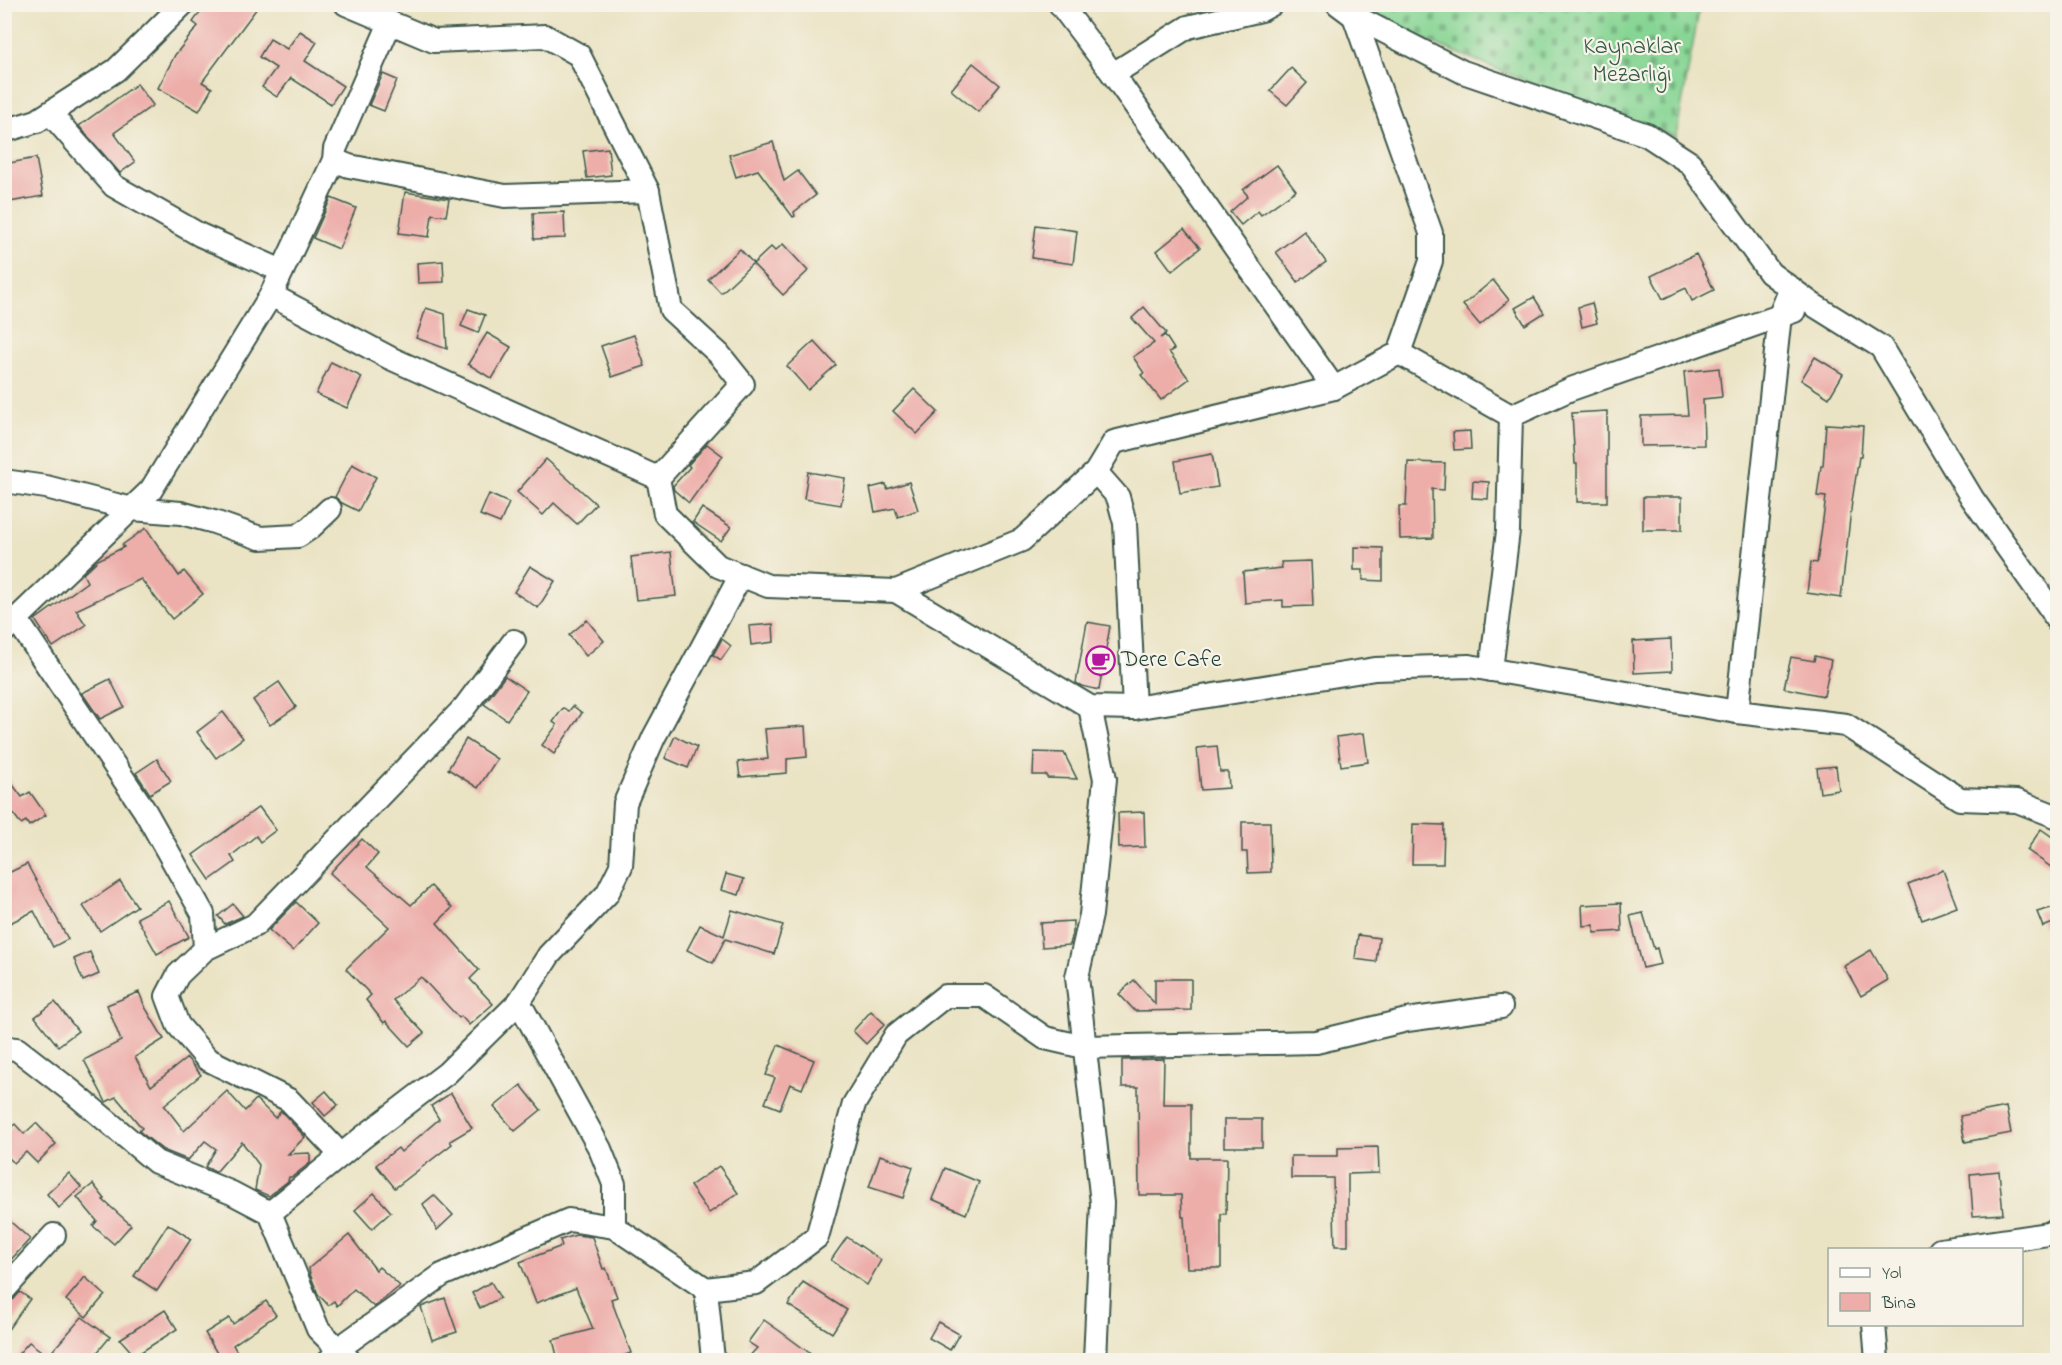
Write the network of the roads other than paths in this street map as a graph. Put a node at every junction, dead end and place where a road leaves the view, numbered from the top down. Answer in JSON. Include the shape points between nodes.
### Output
{"nodes":[{"id":1,"x":183,"y":4,"type":"edge"},
{"id":2,"x":346,"y":4,"type":"edge"},
{"id":3,"x":1060,"y":4,"type":"edge"},
{"id":4,"x":1272,"y":4,"type":"edge"},
{"id":5,"x":1346,"y":10,"type":"edge"},
{"id":6,"x":390,"y":23,"type":"junction"},
{"id":7,"x":1113,"y":74,"type":"junction"},
{"id":8,"x":50,"y":113,"type":"junction"},
{"id":9,"x":4,"y":131,"type":"edge"},
{"id":10,"x":334,"y":160,"type":"junction"},
{"id":11,"x":648,"y":191,"type":"junction"},
{"id":12,"x":282,"y":271,"type":"junction"},
{"id":13,"x":1791,"y":288,"type":"junction"},
{"id":14,"x":271,"y":295,"type":"junction"},
{"id":15,"x":1812,"y":304,"type":"junction"},
{"id":16,"x":1780,"y":315,"type":"junction"},
{"id":17,"x":1399,"y":353,"type":"junction"},
{"id":18,"x":1334,"y":388,"type":"junction"},
{"id":19,"x":1511,"y":416,"type":"junction"},
{"id":20,"x":1096,"y":472,"type":"junction"},
{"id":21,"x":658,"y":478,"type":"junction"},
{"id":22,"x":4,"y":481,"type":"edge"},
{"id":23,"x":132,"y":509,"type":"junction"},
{"id":24,"x":330,"y":509,"type":"dead end"},
{"id":25,"x":741,"y":575,"type":"junction"},
{"id":26,"x":896,"y":591,"type":"junction"},
{"id":27,"x":2058,"y":622,"type":"edge"},
{"id":28,"x":11,"y":625,"type":"edge"},
{"id":29,"x":514,"y":641,"type":"dead end"},
{"id":30,"x":1491,"y":670,"type":"junction"},
{"id":31,"x":1090,"y":707,"type":"junction"},
{"id":32,"x":1134,"y":708,"type":"junction"},
{"id":33,"x":1737,"y":712,"type":"junction"},
{"id":34,"x":2058,"y":817,"type":"edge"},
{"id":35,"x":205,"y":949,"type":"junction"},
{"id":36,"x":519,"y":1002,"type":"junction"},
{"id":37,"x":1501,"y":1007,"type":"dead end"},
{"id":38,"x":1084,"y":1047,"type":"junction"},
{"id":39,"x":4,"y":1048,"type":"edge"},
{"id":40,"x":341,"y":1155,"type":"junction"},
{"id":41,"x":270,"y":1213,"type":"junction"},
{"id":42,"x":614,"y":1227,"type":"junction"},
{"id":43,"x":2058,"y":1229,"type":"edge"},
{"id":44,"x":54,"y":1235,"type":"dead end"},
{"id":45,"x":1954,"y":1248,"type":"edge"},
{"id":46,"x":706,"y":1289,"type":"junction"},
{"id":47,"x":4,"y":1290,"type":"edge"},
{"id":48,"x":1874,"y":1326,"type":"edge"},
{"id":49,"x":339,"y":1357,"type":"edge"},
{"id":50,"x":713,"y":1360,"type":"edge"},
{"id":51,"x":1095,"y":1360,"type":"edge"},
{"id":52,"x":1877,"y":1360,"type":"edge"}],
"edges":[{"from":1,"to":8,"type":"street","via":[[116,70]]},
{"from":2,"to":6,"type":"street"},
{"from":3,"to":7,"type":"street"},
{"from":4,"to":7,"type":"street","via":[[1188,27]]},
{"from":5,"to":13,"type":"street","via":[[1463,72],[1647,135],[1690,163],[1770,273]]},
{"from":5,"to":17,"type":"street","via":[[1431,233],[1431,261]]},
{"from":6,"to":10,"type":"street","via":[[335,149]]},
{"from":6,"to":11,"type":"street","via":[[434,41],[545,36],[579,55]]},
{"from":7,"to":18,"type":"street"},
{"from":8,"to":9,"type":"street"},
{"from":8,"to":12,"type":"street","via":[[114,186],[200,235]]},
{"from":10,"to":11,"type":"street","via":[[505,196]]},
{"from":10,"to":12,"type":"street"},
{"from":11,"to":21,"type":"street","via":[[671,309],[719,354],[743,384]]},
{"from":12,"to":14,"type":"street"},
{"from":13,"to":15,"type":"street"},
{"from":13,"to":16,"type":"street"},
{"from":14,"to":21,"type":"street","via":[[390,358]]},
{"from":14,"to":23,"type":"street","via":[[151,490]]},
{"from":15,"to":16,"type":"street"},
{"from":15,"to":27,"type":"street","via":[[1881,347],[1972,498]]},
{"from":16,"to":19,"type":"street","via":[[1571,389]]},
{"from":16,"to":33,"type":"street"},
{"from":17,"to":18,"type":"street"},
{"from":17,"to":19,"type":"street"},
{"from":18,"to":20,"type":"street","via":[[1114,442]]},
{"from":19,"to":30,"type":"street","via":[[1508,531]]},
{"from":20,"to":26,"type":"street","via":[[1022,540]]},
{"from":20,"to":32,"type":"street","via":[[1118,497],[1125,523]]},
{"from":21,"to":25,"type":"street","via":[[665,514],[718,566]]},
{"from":22,"to":23,"type":"street","via":[[46,487]]},
{"from":23,"to":24,"type":"street","via":[[181,513],[260,538],[298,536]]},
{"from":23,"to":28,"type":"street"},
{"from":25,"to":26,"type":"street","via":[[768,586]]},
{"from":25,"to":36,"type":"street","via":[[654,737],[625,803],[621,866],[607,894],[549,955]]},
{"from":26,"to":31,"type":"street"},
{"from":28,"to":35,"type":"street","via":[[145,811],[203,914]]},
{"from":29,"to":35,"type":"street","via":[[464,708],[255,925]]},
{"from":30,"to":32,"type":"street","via":[[1469,666],[1375,669]]},
{"from":30,"to":33,"type":"street"},
{"from":31,"to":32,"type":"street"},
{"from":31,"to":38,"type":"street","via":[[1105,779],[1091,915],[1077,978]]},
{"from":33,"to":34,"type":"street","via":[[1846,725],[1960,799],[2017,801]]},
{"from":35,"to":40,"type":"street","via":[[178,975],[167,996],[178,1025],[207,1059],[289,1100]]},
{"from":36,"to":40,"type":"street","via":[[447,1073]]},
{"from":36,"to":42,"type":"street","via":[[600,1149],[614,1184]]},
{"from":37,"to":38,"type":"street","via":[[1407,1020],[1316,1042]]},
{"from":38,"to":46,"type":"street","via":[[1045,1038],[984,996],[945,996],[896,1035],[854,1104],[817,1237],[756,1283]]},
{"from":38,"to":51,"type":"street","via":[[1102,1203]]},
{"from":39,"to":41,"type":"street","via":[[17,1049],[156,1162]]},
{"from":40,"to":41,"type":"street"},
{"from":41,"to":49,"type":"street","via":[[318,1329]]},
{"from":42,"to":46,"type":"street"},
{"from":42,"to":49,"type":"street","via":[[569,1220],[442,1275]]},
{"from":43,"to":45,"type":"street","via":[[2048,1234]]},
{"from":44,"to":47,"type":"street"},
{"from":46,"to":50,"type":"street"},
{"from":48,"to":52,"type":"street"}]}
